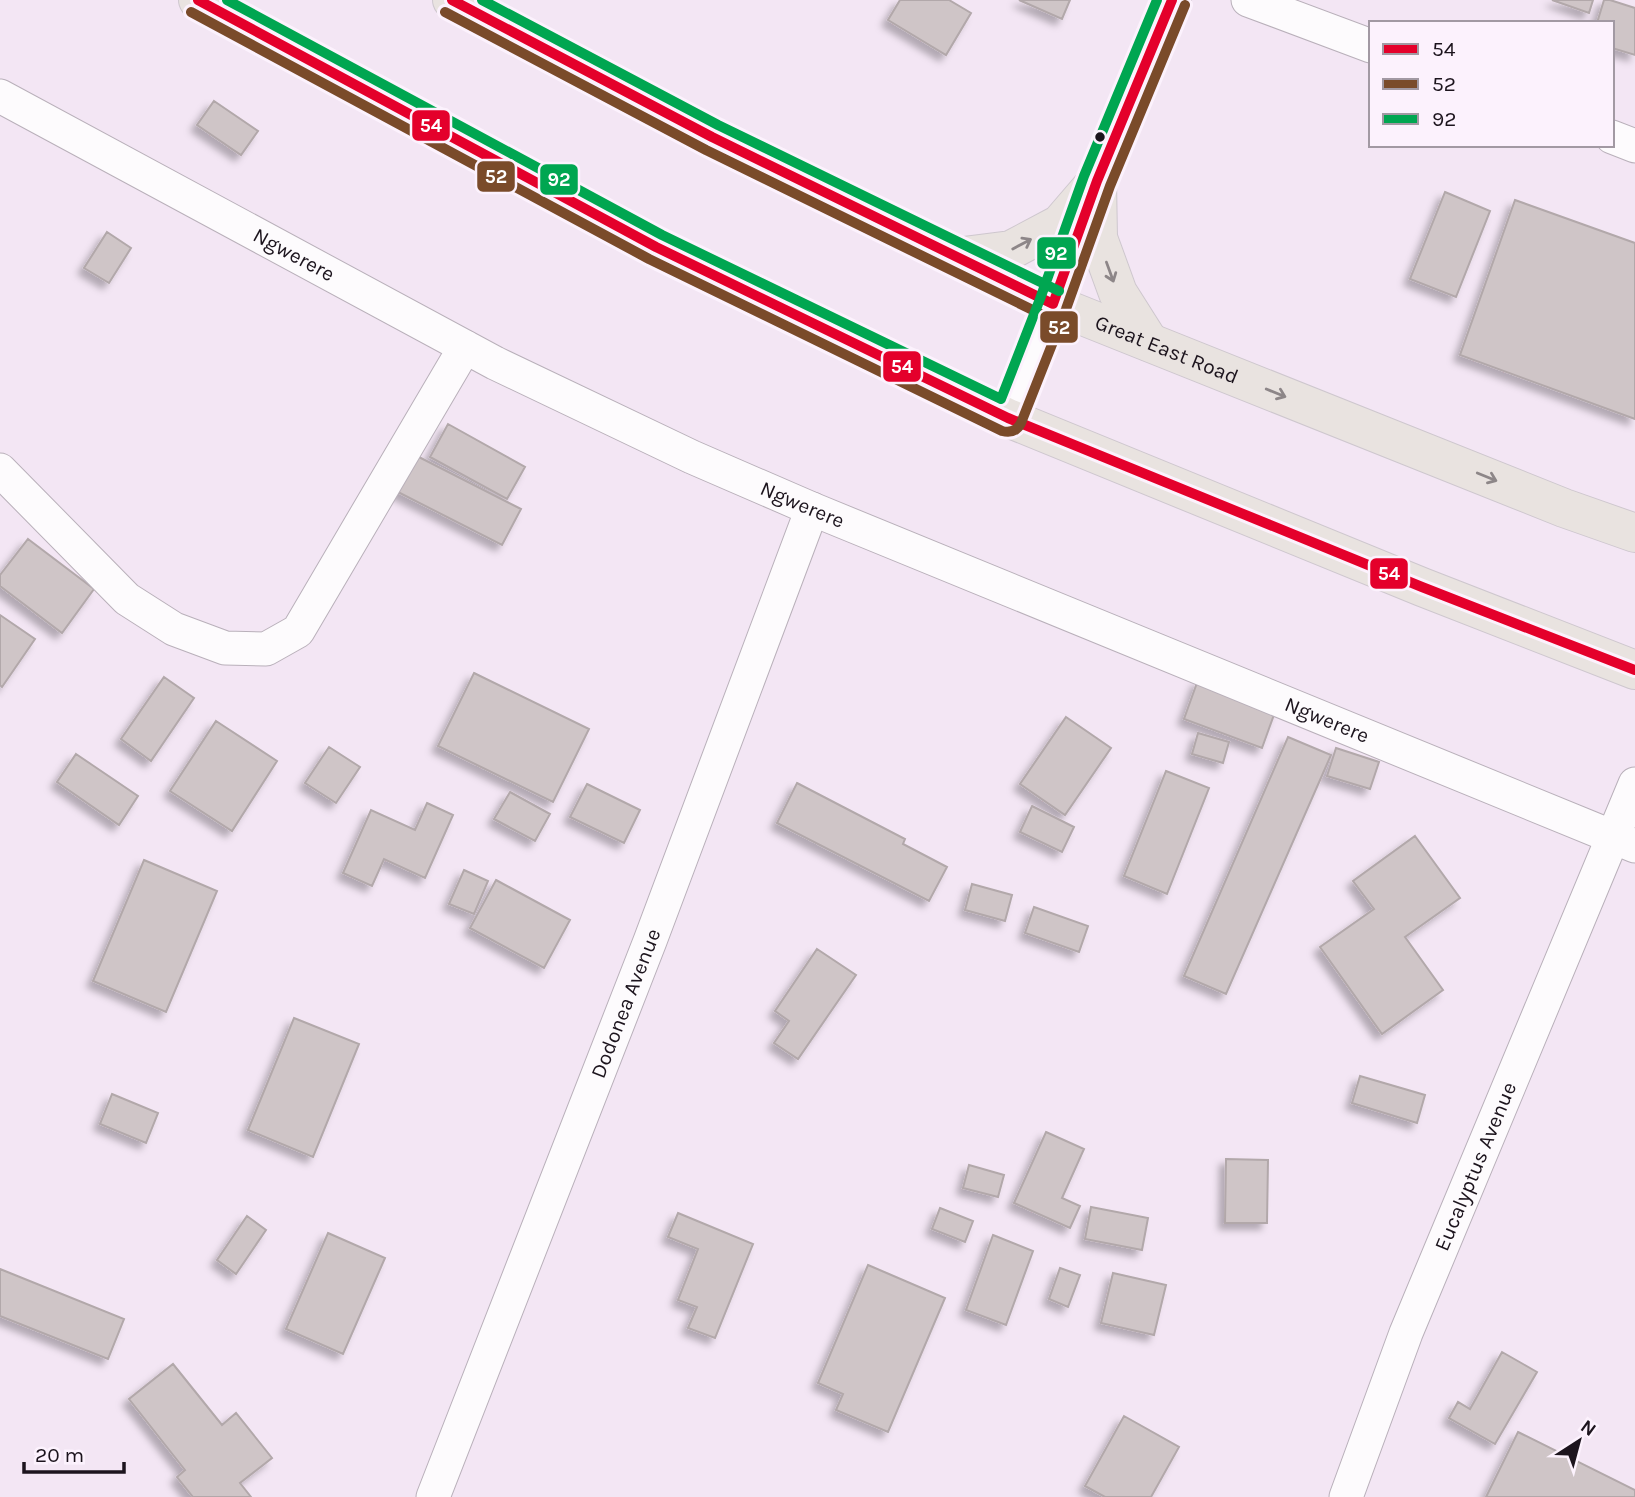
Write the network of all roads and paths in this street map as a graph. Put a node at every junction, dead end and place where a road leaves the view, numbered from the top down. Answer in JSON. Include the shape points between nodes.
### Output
{"nodes":[{"id":1,"x":198,"y":0,"type":"edge"},
{"id":2,"x":452,"y":0,"type":"edge"},
{"id":3,"x":1172,"y":0,"type":"edge"},
{"id":4,"x":1248,"y":0,"type":"edge"},
{"id":5,"x":1369,"y":45,"type":"edge"},
{"id":6,"x":0,"y":96,"type":"edge"},
{"id":7,"x":1614,"y":138,"type":"edge"},
{"id":8,"x":1635,"y":146,"type":"edge"},
{"id":9,"x":1097,"y":181,"type":"junction"},
{"id":10,"x":956,"y":257,"type":"junction"},
{"id":11,"x":1053,"y":304,"type":"junction"},
{"id":12,"x":1149,"y":342,"type":"junction"},
{"id":13,"x":465,"y":347,"type":"junction"},
{"id":14,"x":1008,"y":418,"type":"junction"},
{"id":15,"x":0,"y":470,"type":"edge"},
{"id":16,"x":812,"y":509,"type":"junction"},
{"id":17,"x":1635,"y":533,"type":"edge"},
{"id":18,"x":1635,"y":670,"type":"edge"},
{"id":19,"x":1635,"y":784,"type":"edge"},
{"id":20,"x":1624,"y":842,"type":"edge"},
{"id":21,"x":433,"y":1497,"type":"edge"},
{"id":22,"x":1346,"y":1497,"type":"edge"}],
"edges":[{"from":1,"to":14,"type":"main road","via":[[656,247]]},
{"from":2,"to":10,"type":"main road","name":"Great East Road","via":[[712,137]]},
{"from":3,"to":9,"type":"street"},
{"from":4,"to":5,"type":"street"},
{"from":6,"to":13,"type":"street","name":"Ngwerere"},
{"from":7,"to":8,"type":"street"},
{"from":10,"to":9,"type":"main road","one_way":true,"via":[[1011,250],[1060,224]]},
{"from":9,"to":11,"type":"street"},
{"from":9,"to":12,"type":"main road","one_way":true,"via":[[1098,238],[1118,293]]},
{"from":10,"to":11,"type":"main road","name":"Great East Road"},
{"from":11,"to":12,"type":"main road","name":"Great East Road"},
{"from":11,"to":14,"type":"street"},
{"from":12,"to":17,"type":"main road","name":"Great East Road","one_way":true},
{"from":13,"to":15,"type":"street","via":[[298,631],[266,649],[225,648],[174,629],[127,600]]},
{"from":13,"to":16,"type":"street","name":"Ngwerere"},
{"from":14,"to":18,"type":"main road"},
{"from":16,"to":20,"type":"street","name":"Ngwerere"},
{"from":16,"to":21,"type":"street","name":"Dodonea Avenue"},
{"from":19,"to":20,"type":"street","name":"Eucalyptus Avenue"},
{"from":20,"to":22,"type":"street","name":"Eucalyptus Avenue","via":[[1406,1333]]}]}
